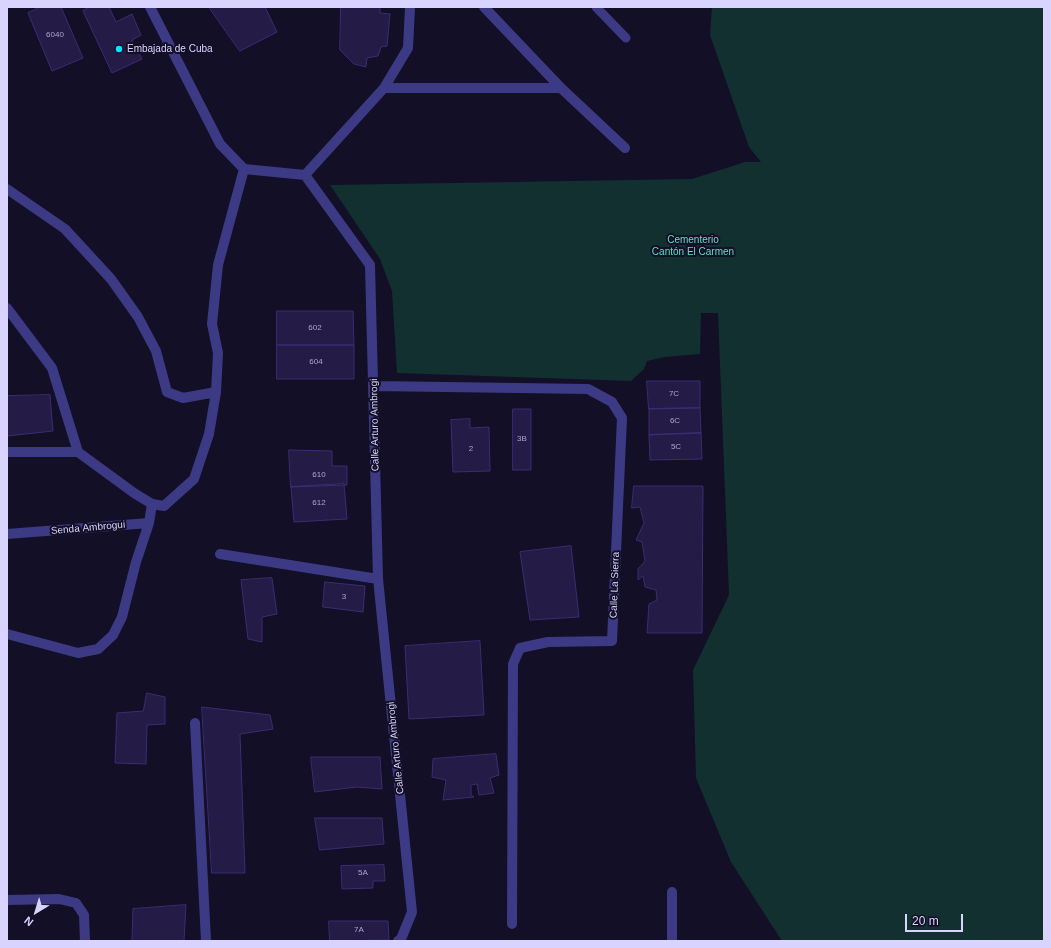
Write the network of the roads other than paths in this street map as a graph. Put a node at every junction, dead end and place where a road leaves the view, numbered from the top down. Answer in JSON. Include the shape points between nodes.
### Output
{"nodes":[{"id":1,"x":150,"y":7,"type":"edge"},
{"id":2,"x":410,"y":7,"type":"edge"},
{"id":3,"x":484,"y":7,"type":"edge"},
{"id":4,"x":596,"y":7,"type":"edge"},
{"id":5,"x":626,"y":38,"type":"dead end"},
{"id":6,"x":384,"y":88,"type":"junction"},
{"id":7,"x":560,"y":88,"type":"junction"},
{"id":8,"x":625,"y":148,"type":"dead end"},
{"id":9,"x":244,"y":169,"type":"junction"},
{"id":10,"x":305,"y":175,"type":"junction"},
{"id":11,"x":7,"y":189,"type":"edge"},
{"id":12,"x":7,"y":308,"type":"edge"},
{"id":13,"x":374,"y":386,"type":"junction"},
{"id":14,"x":216,"y":392,"type":"junction"},
{"id":15,"x":7,"y":452,"type":"edge"},
{"id":16,"x":78,"y":452,"type":"junction"},
{"id":17,"x":152,"y":504,"type":"junction"},
{"id":18,"x":149,"y":523,"type":"junction"},
{"id":19,"x":7,"y":534,"type":"edge"},
{"id":20,"x":220,"y":554,"type":"dead end"},
{"id":21,"x":378,"y":579,"type":"junction"},
{"id":22,"x":7,"y":634,"type":"edge"},
{"id":23,"x":195,"y":723,"type":"dead end"},
{"id":24,"x":672,"y":892,"type":"dead end"},
{"id":25,"x":7,"y":900,"type":"edge"},
{"id":26,"x":512,"y":924,"type":"dead end"},
{"id":27,"x":85,"y":941,"type":"edge"},
{"id":28,"x":206,"y":941,"type":"edge"},
{"id":29,"x":398,"y":941,"type":"edge"},
{"id":30,"x":672,"y":941,"type":"edge"}],
"edges":[{"from":1,"to":9,"type":"street","via":[[220,144]]},
{"from":2,"to":6,"type":"street","via":[[408,48]]},
{"from":3,"to":7,"type":"street"},
{"from":4,"to":5,"type":"lane"},
{"from":6,"to":7,"type":"street"},
{"from":6,"to":10,"type":"street"},
{"from":7,"to":8,"type":"street"},
{"from":9,"to":10,"type":"street"},
{"from":9,"to":14,"type":"street","via":[[218,265],[212,324],[218,353]]},
{"from":10,"to":13,"type":"street","name":"Calle Arturo Ambrogi","via":[[370,265]]},
{"from":11,"to":14,"type":"street","via":[[65,229],[111,279],[138,317],[156,351],[167,392],[183,398]]},
{"from":12,"to":16,"type":"street","via":[[52,368]]},
{"from":13,"to":21,"type":"street","name":"Calle Arturo Ambrogi"},
{"from":13,"to":26,"type":"street","name":"Calle La Sierra","via":[[588,389],[612,402],[622,418],[612,641],[548,642],[520,648],[513,664]]},
{"from":14,"to":17,"type":"street","via":[[209,434],[194,479],[164,506]]},
{"from":15,"to":16,"type":"street"},
{"from":16,"to":17,"type":"street"},
{"from":17,"to":18,"type":"street"},
{"from":18,"to":19,"type":"street","name":"Senda Ambrogui"},
{"from":18,"to":22,"type":"street","via":[[122,617],[113,635],[98,649],[78,653]]},
{"from":20,"to":21,"type":"street"},
{"from":21,"to":29,"type":"street","name":"Calle Arturo Ambrogi","via":[[412,912]]},
{"from":23,"to":28,"type":"street"},
{"from":24,"to":30,"type":"street"},
{"from":25,"to":27,"type":"street","via":[[59,899],[76,903],[84,915]]}]}
